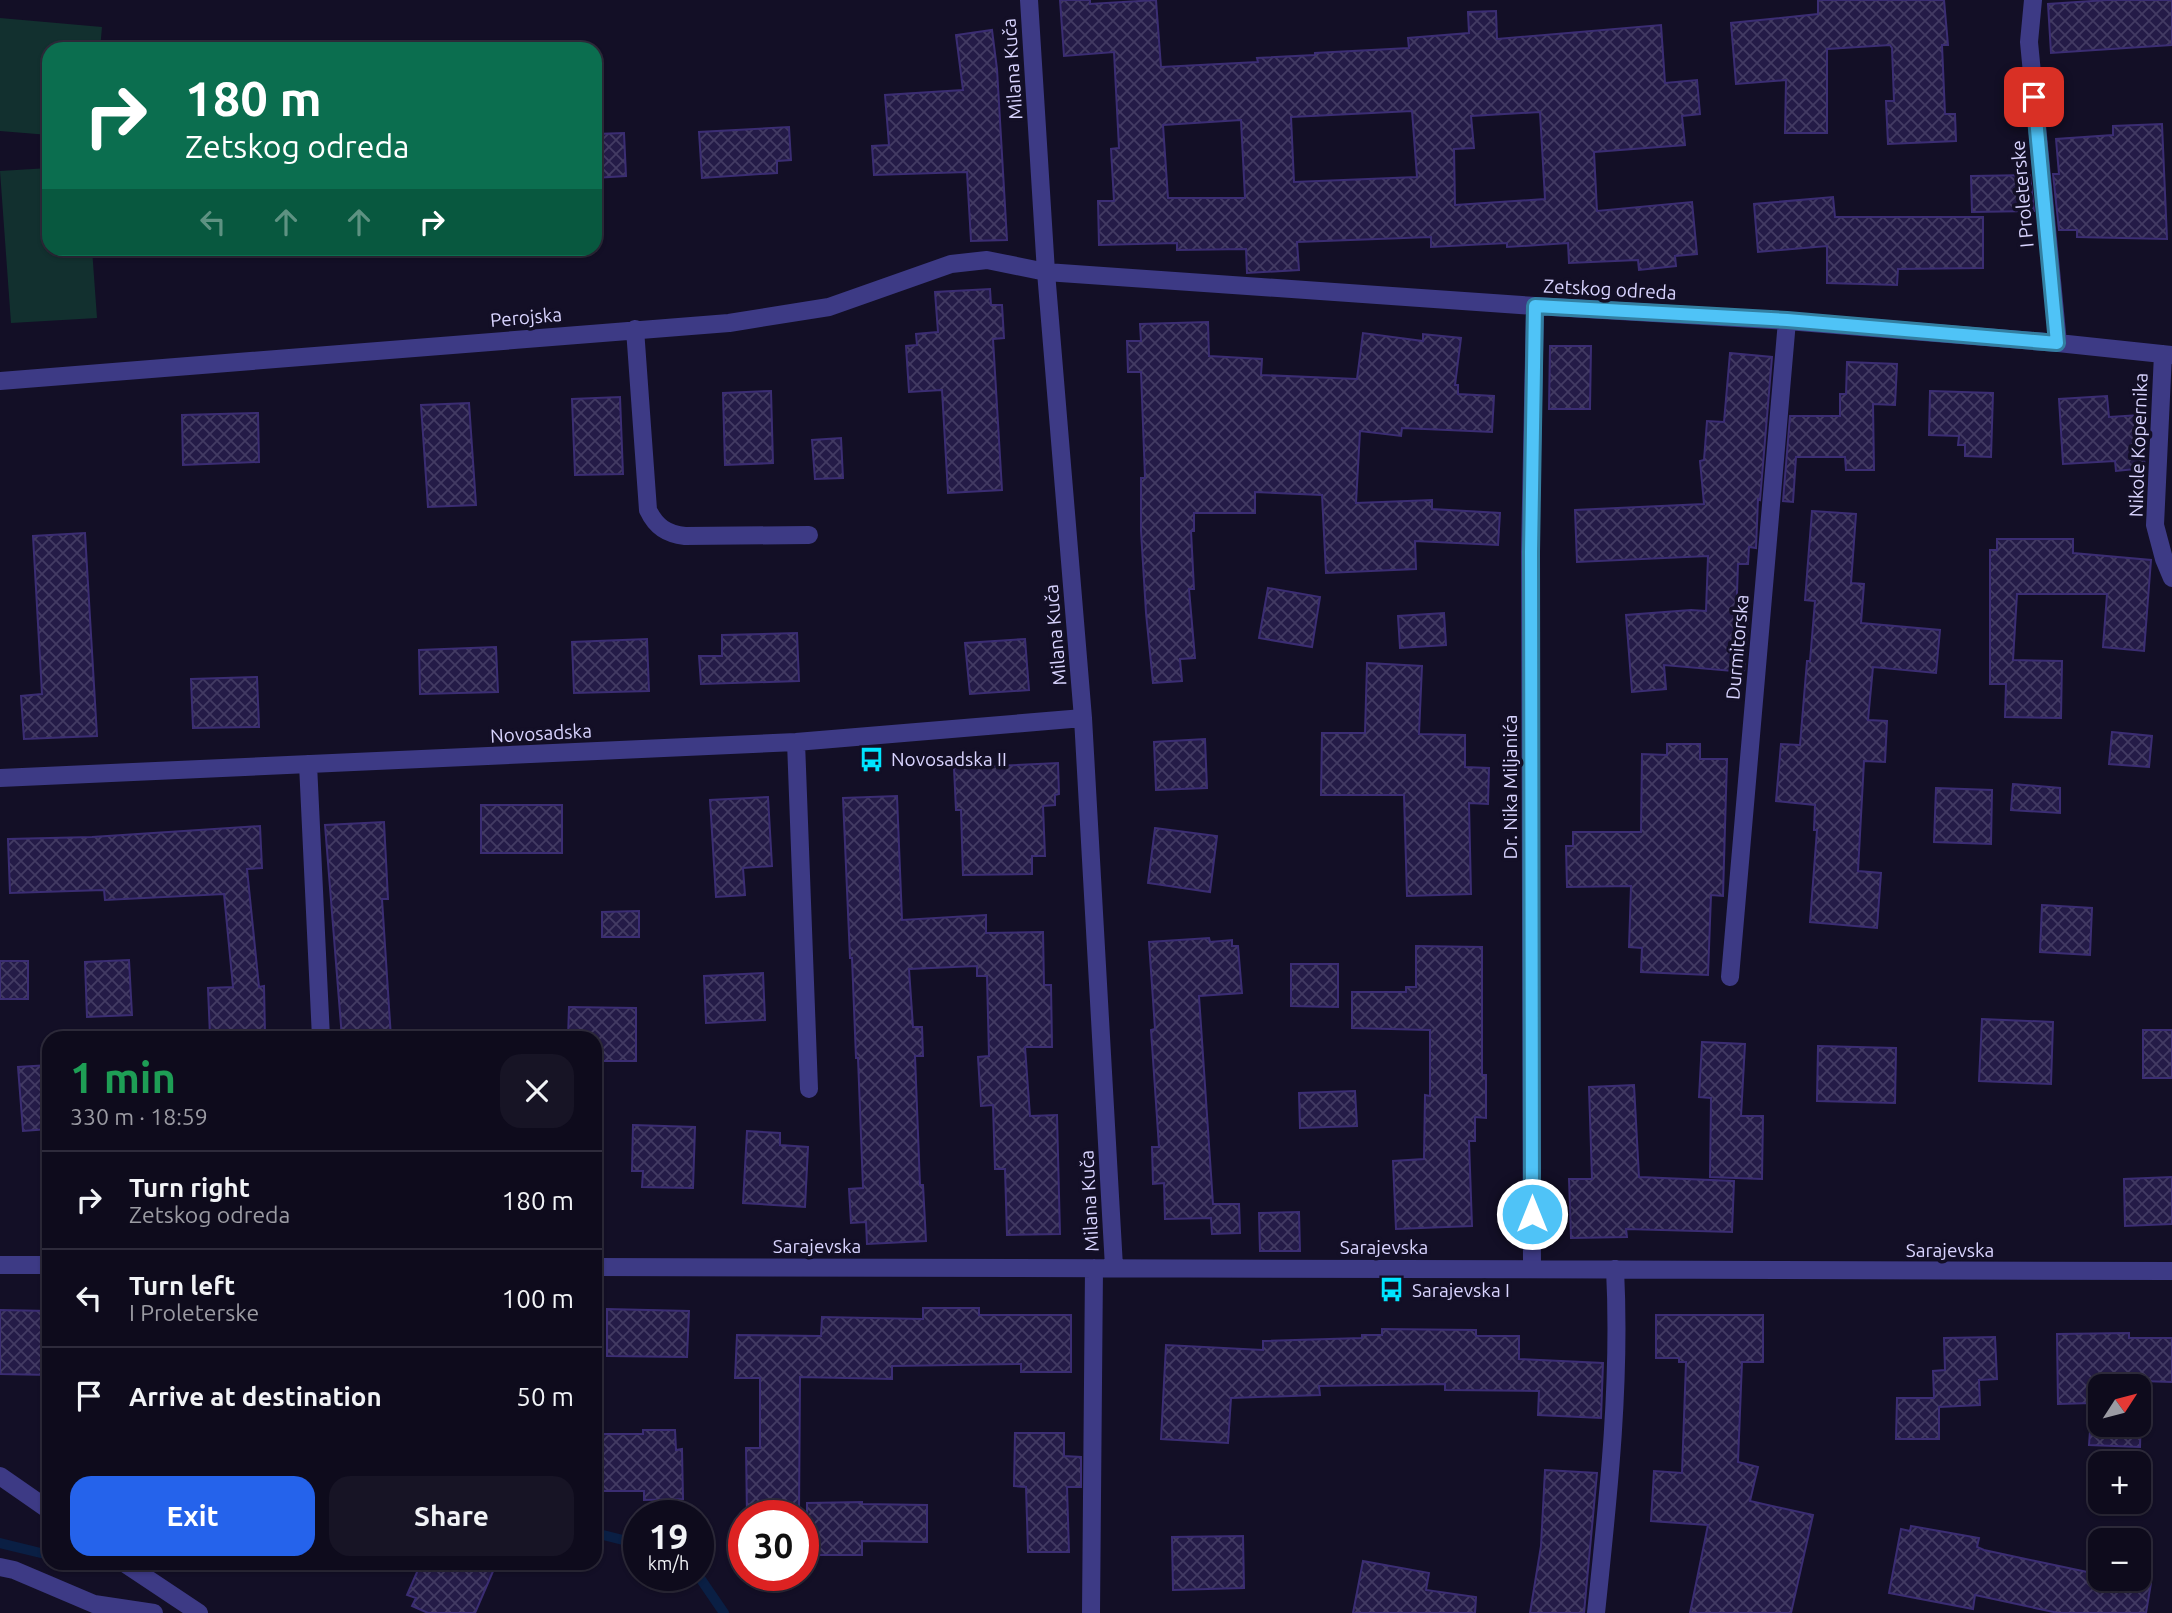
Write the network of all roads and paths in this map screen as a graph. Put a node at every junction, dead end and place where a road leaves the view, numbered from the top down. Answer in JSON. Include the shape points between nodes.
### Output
{"nodes":[{"id":1,"x":1029,"y":0,"type":"edge"},
{"id":2,"x":2033,"y":0,"type":"edge"},
{"id":3,"x":1046,"y":272,"type":"junction"},
{"id":4,"x":1535,"y":306,"type":"junction"},
{"id":5,"x":1787,"y":320,"type":"junction"},
{"id":6,"x":635,"y":329,"type":"junction"},
{"id":7,"x":2057,"y":343,"type":"junction"},
{"id":8,"x":2168,"y":355,"type":"edge"},
{"id":9,"x":0,"y":381,"type":"edge"},
{"id":10,"x":809,"y":536,"type":"dead end"},
{"id":11,"x":2172,"y":578,"type":"edge"},
{"id":12,"x":1083,"y":718,"type":"junction"},
{"id":13,"x":796,"y":742,"type":"junction"},
{"id":14,"x":308,"y":764,"type":"junction"},
{"id":15,"x":0,"y":778,"type":"edge"},
{"id":16,"x":1730,"y":977,"type":"dead end"},
{"id":17,"x":321,"y":1031,"type":"edge"},
{"id":18,"x":808,"y":1089,"type":"dead end"},
{"id":19,"x":0,"y":1265,"type":"edge"},
{"id":20,"x":42,"y":1265,"type":"edge"},
{"id":21,"x":602,"y":1267,"type":"edge"},
{"id":22,"x":1114,"y":1267,"type":"junction"},
{"id":23,"x":1094,"y":1268,"type":"junction"},
{"id":24,"x":1532,"y":1268,"type":"junction"},
{"id":25,"x":1615,"y":1269,"type":"junction"},
{"id":26,"x":2172,"y":1271,"type":"edge"},
{"id":27,"x":0,"y":1476,"type":"edge"},
{"id":28,"x":42,"y":1505,"type":"edge"},
{"id":29,"x":0,"y":1567,"type":"edge"},
{"id":30,"x":134,"y":1570,"type":"edge"},
{"id":31,"x":93,"y":1609,"type":"edge"},
{"id":32,"x":154,"y":1613,"type":"edge"},
{"id":33,"x":199,"y":1613,"type":"edge"},
{"id":34,"x":1091,"y":1613,"type":"edge"},
{"id":35,"x":1596,"y":1613,"type":"edge"}],
"edges":[{"from":1,"to":3,"type":"street","name":"Milana Kuča"},
{"from":2,"to":7,"type":"street","name":"I Proleterske","via":[[2029,42]]},
{"from":3,"to":4,"type":"street","name":"Zetskog odreda"},
{"from":3,"to":6,"type":"street","name":"Perojska","via":[[987,260],[951,264],[829,307],[729,323]]},
{"from":3,"to":12,"type":"street","name":"Milana Kuča"},
{"from":4,"to":5,"type":"street","name":"Zetskog odreda"},
{"from":4,"to":24,"type":"street","name":"Dr. Nika Miljanića"},
{"from":5,"to":7,"type":"street","name":"Zetskog odreda"},
{"from":5,"to":16,"type":"street","name":"Durmitorska"},
{"from":6,"to":9,"type":"street","name":"Perojska"},
{"from":6,"to":10,"type":"street","via":[[648,510],[659,527],[685,536]]},
{"from":7,"to":8,"type":"street","name":"Zetskog odreda"},
{"from":8,"to":11,"type":"street","name":"Nikole Kopernika","via":[[2155,525]]},
{"from":12,"to":13,"type":"street","name":"Novosadska"},
{"from":12,"to":22,"type":"street","name":"Milana Kuča"},
{"from":13,"to":14,"type":"street","name":"Novosadska"},
{"from":13,"to":18,"type":"street"},
{"from":14,"to":15,"type":"street","name":"Novosadska"},
{"from":14,"to":17,"type":"street"},
{"from":19,"to":20,"type":"street"},
{"from":21,"to":23,"type":"street","name":"Sarajevska"},
{"from":22,"to":23,"type":"street","name":"Sarajevska"},
{"from":22,"to":24,"type":"street","name":"Sarajevska"},
{"from":23,"to":34,"type":"street","name":"Milana Kuča"},
{"from":24,"to":25,"type":"street","name":"Sarajevska"},
{"from":25,"to":26,"type":"street","name":"Sarajevska"},
{"from":25,"to":35,"type":"street","via":[[1611,1467]]},
{"from":27,"to":28,"type":"street"},
{"from":29,"to":31,"type":"street"},
{"from":30,"to":33,"type":"street"},
{"from":31,"to":32,"type":"street"}]}
